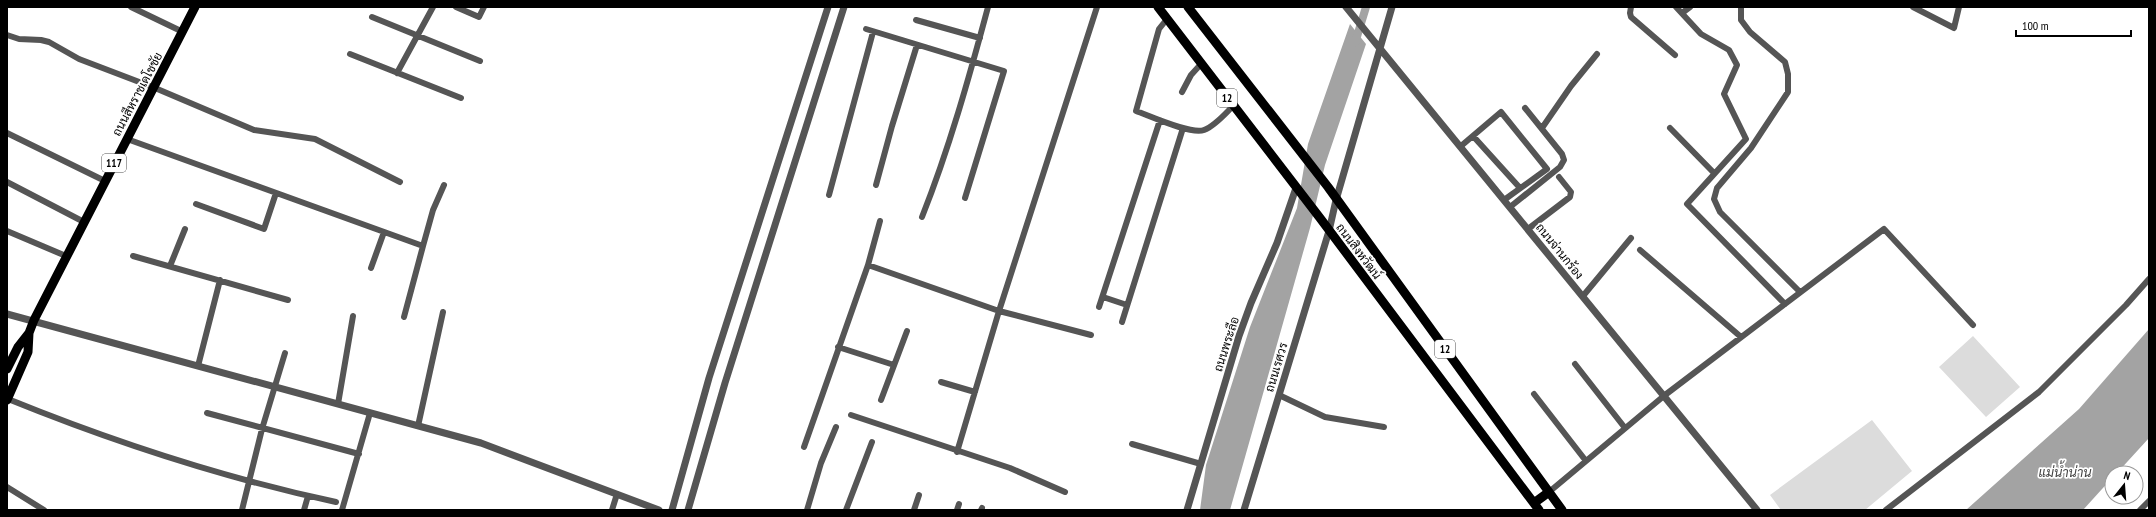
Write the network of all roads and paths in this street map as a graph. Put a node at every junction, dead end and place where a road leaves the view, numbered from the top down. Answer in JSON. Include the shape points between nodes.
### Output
{"nodes":[{"id":1,"x":131,"y":7,"type":"edge"},
{"id":2,"x":195,"y":7,"type":"edge"},
{"id":3,"x":456,"y":7,"type":"edge"},
{"id":4,"x":484,"y":7,"type":"edge"},
{"id":5,"x":828,"y":7,"type":"edge"},
{"id":6,"x":844,"y":7,"type":"edge"},
{"id":7,"x":988,"y":7,"type":"edge"},
{"id":8,"x":1097,"y":7,"type":"edge"},
{"id":9,"x":1158,"y":7,"type":"edge"},
{"id":10,"x":1188,"y":7,"type":"edge"},
{"id":11,"x":1392,"y":7,"type":"edge"},
{"id":12,"x":1631,"y":7,"type":"edge"},
{"id":13,"x":1676,"y":7,"type":"edge"},
{"id":14,"x":1690,"y":7,"type":"edge"},
{"id":15,"x":1741,"y":7,"type":"edge"},
{"id":16,"x":1913,"y":7,"type":"edge"},
{"id":17,"x":1959,"y":7,"type":"edge"},
{"id":18,"x":430,"y":8,"type":"edge"},
{"id":19,"x":1348,"y":8,"type":"edge"},
{"id":20,"x":1682,"y":13,"type":"junction"},
{"id":21,"x":372,"y":17,"type":"dead end"},
{"id":22,"x":1167,"y":19,"type":"junction"},
{"id":23,"x":916,"y":20,"type":"dead end"},
{"id":24,"x":866,"y":29,"type":"dead end"},
{"id":25,"x":183,"y":32,"type":"junction"},
{"id":26,"x":873,"y":32,"type":"junction"},
{"id":27,"x":7,"y":35,"type":"edge"},
{"id":28,"x":417,"y":36,"type":"junction"},
{"id":29,"x":980,"y":38,"type":"junction"},
{"id":30,"x":917,"y":45,"type":"junction"},
{"id":31,"x":1379,"y":47,"type":"junction"},
{"id":32,"x":350,"y":54,"type":"dead end"},
{"id":33,"x":1597,"y":54,"type":"dead end"},
{"id":34,"x":1675,"y":55,"type":"dead end"},
{"id":35,"x":480,"y":61,"type":"dead end"},
{"id":36,"x":974,"y":62,"type":"junction"},
{"id":37,"x":1201,"y":64,"type":"junction"},
{"id":38,"x":397,"y":73,"type":"junction"},
{"id":39,"x":155,"y":88,"type":"junction"},
{"id":40,"x":1182,"y":92,"type":"dead end"},
{"id":41,"x":461,"y":98,"type":"dead end"},
{"id":42,"x":1233,"y":106,"type":"junction"},
{"id":43,"x":1526,"y":108,"type":"dead end"},
{"id":44,"x":1160,"y":120,"type":"junction"},
{"id":45,"x":1183,"y":128,"type":"junction"},
{"id":46,"x":1542,"y":128,"type":"junction"},
{"id":47,"x":1670,"y":128,"type":"dead end"},
{"id":48,"x":7,"y":133,"type":"edge"},
{"id":49,"x":1473,"y":136,"type":"junction"},
{"id":50,"x":127,"y":139,"type":"junction"},
{"id":51,"x":1461,"y":146,"type":"junction"},
{"id":52,"x":1714,"y":173,"type":"junction"},
{"id":53,"x":1560,"y":177,"type":"dead end"},
{"id":54,"x":105,"y":181,"type":"junction"},
{"id":55,"x":7,"y":182,"type":"edge"},
{"id":56,"x":400,"y":182,"type":"dead end"},
{"id":57,"x":444,"y":184,"type":"dead end"},
{"id":58,"x":876,"y":185,"type":"dead end"},
{"id":59,"x":1296,"y":188,"type":"junction"},
{"id":60,"x":1520,"y":188,"type":"junction"},
{"id":61,"x":276,"y":192,"type":"junction"},
{"id":62,"x":829,"y":195,"type":"dead end"},
{"id":63,"x":965,"y":198,"type":"dead end"},
{"id":64,"x":1336,"y":200,"type":"junction"},
{"id":65,"x":1504,"y":200,"type":"junction"},
{"id":66,"x":196,"y":204,"type":"dead end"},
{"id":67,"x":1510,"y":207,"type":"junction"},
{"id":68,"x":922,"y":217,"type":"dead end"},
{"id":69,"x":880,"y":221,"type":"dead end"},
{"id":70,"x":84,"y":222,"type":"junction"},
{"id":71,"x":185,"y":229,"type":"dead end"},
{"id":72,"x":1528,"y":229,"type":"junction"},
{"id":73,"x":7,"y":231,"type":"edge"},
{"id":74,"x":1329,"y":231,"type":"junction"},
{"id":75,"x":384,"y":232,"type":"junction"},
{"id":76,"x":1631,"y":238,"type":"dead end"},
{"id":77,"x":423,"y":246,"type":"junction"},
{"id":78,"x":1640,"y":250,"type":"dead end"},
{"id":79,"x":66,"y":256,"type":"junction"},
{"id":80,"x":133,"y":256,"type":"dead end"},
{"id":81,"x":868,"y":265,"type":"junction"},
{"id":82,"x":170,"y":266,"type":"junction"},
{"id":83,"x":371,"y":268,"type":"dead end"},
{"id":84,"x":2149,"y":279,"type":"edge"},
{"id":85,"x":220,"y":280,"type":"junction"},
{"id":86,"x":1800,"y":292,"type":"junction"},
{"id":87,"x":1583,"y":296,"type":"junction"},
{"id":88,"x":1102,"y":297,"type":"junction"},
{"id":89,"x":288,"y":300,"type":"dead end"},
{"id":90,"x":1785,"y":304,"type":"junction"},
{"id":91,"x":1127,"y":305,"type":"junction"},
{"id":92,"x":1099,"y":308,"type":"dead end"},
{"id":93,"x":999,"y":311,"type":"junction"},
{"id":94,"x":443,"y":312,"type":"dead end"},
{"id":95,"x":7,"y":314,"type":"edge"},
{"id":96,"x":353,"y":316,"type":"dead end"},
{"id":97,"x":404,"y":317,"type":"dead end"},
{"id":98,"x":34,"y":320,"type":"junction"},
{"id":99,"x":1122,"y":322,"type":"dead end"},
{"id":100,"x":1973,"y":325,"type":"dead end"},
{"id":101,"x":907,"y":331,"type":"dead end"},
{"id":102,"x":29,"y":334,"type":"junction"},
{"id":103,"x":1091,"y":335,"type":"dead end"},
{"id":104,"x":1741,"y":337,"type":"junction"},
{"id":105,"x":838,"y":347,"type":"junction"},
{"id":106,"x":285,"y":353,"type":"dead end"},
{"id":107,"x":1575,"y":364,"type":"dead end"},
{"id":108,"x":894,"y":365,"type":"junction"},
{"id":109,"x":198,"y":366,"type":"junction"},
{"id":110,"x":7,"y":368,"type":"edge"},
{"id":111,"x":941,"y":382,"type":"dead end"},
{"id":112,"x":275,"y":387,"type":"junction"},
{"id":113,"x":975,"y":392,"type":"junction"},
{"id":114,"x":1534,"y":394,"type":"dead end"},
{"id":115,"x":1279,"y":395,"type":"junction"},
{"id":116,"x":1665,"y":395,"type":"junction"},
{"id":117,"x":7,"y":400,"type":"edge"},
{"id":118,"x":881,"y":400,"type":"dead end"},
{"id":119,"x":338,"y":404,"type":"junction"},
{"id":120,"x":207,"y":413,"type":"dead end"},
{"id":121,"x":370,"y":413,"type":"junction"},
{"id":122,"x":851,"y":415,"type":"dead end"},
{"id":123,"x":418,"y":426,"type":"junction"},
{"id":124,"x":836,"y":427,"type":"dead end"},
{"id":125,"x":1384,"y":427,"type":"dead end"},
{"id":126,"x":1625,"y":428,"type":"junction"},
{"id":127,"x":262,"y":429,"type":"junction"},
{"id":128,"x":872,"y":442,"type":"dead end"},
{"id":129,"x":1132,"y":444,"type":"dead end"},
{"id":130,"x":804,"y":446,"type":"dead end"},
{"id":131,"x":957,"y":452,"type":"junction"},
{"id":132,"x":359,"y":454,"type":"junction"},
{"id":133,"x":1586,"y":460,"type":"junction"},
{"id":134,"x":1201,"y":464,"type":"junction"},
{"id":135,"x":249,"y":483,"type":"junction"},
{"id":136,"x":7,"y":487,"type":"edge"},
{"id":137,"x":1065,"y":492,"type":"dead end"},
{"id":138,"x":1549,"y":492,"type":"junction"},
{"id":139,"x":617,"y":494,"type":"junction"},
{"id":140,"x":919,"y":495,"type":"dead end"},
{"id":141,"x":308,"y":496,"type":"junction"},
{"id":142,"x":2149,"y":501,"type":"edge"},
{"id":143,"x":336,"y":502,"type":"dead end"},
{"id":144,"x":1536,"y":506,"type":"edge"},
{"id":145,"x":44,"y":510,"type":"edge"},
{"id":146,"x":242,"y":510,"type":"edge"},
{"id":147,"x":304,"y":510,"type":"edge"},
{"id":148,"x":342,"y":510,"type":"edge"},
{"id":149,"x":612,"y":510,"type":"edge"},
{"id":150,"x":659,"y":510,"type":"edge"},
{"id":151,"x":672,"y":510,"type":"edge"},
{"id":152,"x":688,"y":510,"type":"edge"},
{"id":153,"x":807,"y":510,"type":"edge"},
{"id":154,"x":846,"y":510,"type":"edge"},
{"id":155,"x":914,"y":510,"type":"edge"},
{"id":156,"x":1187,"y":510,"type":"edge"},
{"id":157,"x":1244,"y":510,"type":"edge"},
{"id":158,"x":1562,"y":510,"type":"edge"},
{"id":159,"x":1757,"y":510,"type":"edge"},
{"id":160,"x":1886,"y":510,"type":"edge"},
{"id":161,"x":2140,"y":510,"type":"edge"}],
"edges":[{"from":1,"to":25,"type":"street"},
{"from":2,"to":25,"type":"main road","name":"ถนนสีหราชเดโชชัย","number":"117"},
{"from":3,"to":4,"type":"street","via":[[479,17]]},
{"from":5,"to":151,"type":"street","via":[[709,378]]},
{"from":6,"to":152,"type":"street","via":[[725,383]]},
{"from":7,"to":29,"type":"street"},
{"from":8,"to":93,"type":"street"},
{"from":9,"to":22,"type":"main road","name":"ถนนสิงหวัฒน์","number":"12"},
{"from":10,"to":64,"type":"main road","name":"ถนนสิงหวัฒน์","number":"12"},
{"from":11,"to":31,"type":"street","name":"ถนนเรศวร"},
{"from":12,"to":34,"type":"street","via":[[1631,17]]},
{"from":13,"to":20,"type":"street"},
{"from":14,"to":20,"type":"street"},
{"from":15,"to":86,"type":"street","via":[[1741,20],[1750,32],[1785,62],[1788,92],[1751,148],[1717,188],[1714,204]]},
{"from":16,"to":17,"type":"street","via":[[1954,28]]},
{"from":18,"to":28,"type":"street"},
{"from":19,"to":31,"type":"street","name":"ถนนจ่านกร้อง"},
{"from":20,"to":52,"type":"street","via":[[1701,34],[1729,50],[1737,66],[1724,94],[1746,139]]},
{"from":21,"to":28,"type":"street"},
{"from":22,"to":37,"type":"main road","name":"ถนนสิงหวัฒน์","number":"12"},
{"from":22,"to":44,"type":"street","via":[[1159,29],[1136,111]]},
{"from":23,"to":29,"type":"street"},
{"from":24,"to":26,"type":"street"},
{"from":25,"to":39,"type":"main road","name":"ถนนสีหราชเดโชชัย","number":"117"},
{"from":26,"to":30,"type":"street"},
{"from":26,"to":62,"type":"street"},
{"from":27,"to":39,"type":"street","via":[[49,42],[79,60]]},
{"from":28,"to":35,"type":"street"},
{"from":28,"to":38,"type":"street"},
{"from":29,"to":36,"type":"street"},
{"from":30,"to":36,"type":"street"},
{"from":30,"to":58,"type":"street"},
{"from":31,"to":51,"type":"street","name":"ถนนจ่านกร้อง"},
{"from":31,"to":64,"type":"street","name":"ถนนเรศวร"},
{"from":32,"to":38,"type":"street"},
{"from":33,"to":46,"type":"street"},
{"from":36,"to":63,"type":"street","via":[[1004,72]]},
{"from":36,"to":68,"type":"street","via":[[938,176]]},
{"from":37,"to":40,"type":"street"},
{"from":37,"to":42,"type":"main road","name":"ถนนสิงหวัฒน์","number":"12"},
{"from":38,"to":41,"type":"street"},
{"from":39,"to":50,"type":"main road","name":"ถนนสีหราชเดโชชัย","number":"117"},
{"from":39,"to":56,"type":"street","via":[[254,130],[315,139]]},
{"from":42,"to":45,"type":"street","via":[[1204,130]]},
{"from":42,"to":59,"type":"main road","name":"ถนนสิงหวัฒน์","number":"12"},
{"from":43,"to":46,"type":"street"},
{"from":44,"to":45,"type":"street"},
{"from":44,"to":88,"type":"street"},
{"from":45,"to":91,"type":"street"},
{"from":46,"to":67,"type":"street","via":[[1562,154],[1564,162]]},
{"from":47,"to":52,"type":"street"},
{"from":48,"to":54,"type":"street"},
{"from":49,"to":51,"type":"street"},
{"from":49,"to":60,"type":"street"},
{"from":49,"to":60,"type":"street","via":[[1501,112],[1547,169]]},
{"from":50,"to":54,"type":"main road","name":"ถนนสีหราชเดโชชัย","number":"117"},
{"from":50,"to":61,"type":"street"},
{"from":51,"to":65,"type":"street","name":"ถนนจ่านกร้อง"},
{"from":52,"to":90,"type":"street","via":[[1688,204]]},
{"from":53,"to":72,"type":"street","via":[[1571,192],[1570,197]]},
{"from":54,"to":70,"type":"main road","name":"ถนนสีหราชเดโชชัย","number":"117"},
{"from":55,"to":70,"type":"street"},
{"from":57,"to":77,"type":"street","via":[[433,210]]},
{"from":59,"to":74,"type":"main road","name":"ถนนสิงหวัฒน์","number":"12"},
{"from":59,"to":134,"type":"street","name":"ถนนพระลือ","via":[[1277,243],[1250,303]]},
{"from":60,"to":65,"type":"street"},
{"from":61,"to":66,"type":"street","via":[[264,229]]},
{"from":61,"to":75,"type":"street"},
{"from":64,"to":74,"type":"street","name":"ถนนเรศวร"},
{"from":64,"to":138,"type":"main road","name":"ถนนสิงหวัฒน์","number":"12"},
{"from":65,"to":67,"type":"street","name":"ถนนจ่านกร้อง"},
{"from":67,"to":72,"type":"street","name":"ถนนจ่านกร้อง"},
{"from":69,"to":81,"type":"street"},
{"from":70,"to":79,"type":"main road","name":"ถนนสีหราชเดโชชัย","number":"117"},
{"from":71,"to":82,"type":"street"},
{"from":72,"to":87,"type":"street","name":"ถนนจ่านกร้อง"},
{"from":73,"to":79,"type":"street"},
{"from":74,"to":115,"type":"street","name":"ถนนเรศวร"},
{"from":74,"to":144,"type":"main road","name":"ถนนสิงหวัฒน์","number":"12"},
{"from":75,"to":77,"type":"street"},
{"from":75,"to":83,"type":"street"},
{"from":76,"to":87,"type":"street"},
{"from":77,"to":97,"type":"street"},
{"from":78,"to":104,"type":"street"},
{"from":79,"to":98,"type":"main road","name":"ถนนสีหราชเดโชชัย","number":"117"},
{"from":80,"to":82,"type":"street"},
{"from":81,"to":93,"type":"street"},
{"from":81,"to":105,"type":"street"},
{"from":82,"to":85,"type":"street"},
{"from":84,"to":160,"type":"street","via":[[2039,392]]},
{"from":85,"to":89,"type":"street"},
{"from":85,"to":109,"type":"street"},
{"from":86,"to":90,"type":"street"},
{"from":86,"to":100,"type":"street","via":[[1884,229]]},
{"from":87,"to":116,"type":"street","name":"ถนนจ่านกร้อง"},
{"from":88,"to":91,"type":"street"},
{"from":88,"to":92,"type":"street"},
{"from":90,"to":104,"type":"street"},
{"from":91,"to":99,"type":"street"},
{"from":93,"to":103,"type":"street"},
{"from":93,"to":113,"type":"street"},
{"from":94,"to":123,"type":"street"},
{"from":95,"to":98,"type":"street"},
{"from":96,"to":119,"type":"street"},
{"from":98,"to":102,"type":"main road","name":"ถนนสีหราชเดโชชัย"},
{"from":98,"to":109,"type":"street"},
{"from":101,"to":108,"type":"street"},
{"from":102,"to":110,"type":"main road","via":[[18,347]]},
{"from":102,"to":117,"type":"main road","via":[[28,352]]},
{"from":104,"to":116,"type":"street"},
{"from":105,"to":108,"type":"street"},
{"from":105,"to":130,"type":"street"},
{"from":106,"to":112,"type":"street"},
{"from":107,"to":126,"type":"street"},
{"from":108,"to":118,"type":"street"},
{"from":109,"to":112,"type":"street"},
{"from":111,"to":113,"type":"street"},
{"from":112,"to":119,"type":"street"},
{"from":112,"to":127,"type":"street"},
{"from":113,"to":131,"type":"street"},
{"from":114,"to":133,"type":"street"},
{"from":115,"to":125,"type":"street","via":[[1325,417]]},
{"from":115,"to":157,"type":"street","name":"ถนนเรศวร"},
{"from":116,"to":126,"type":"street"},
{"from":116,"to":159,"type":"street","name":"ถนนจ่านกร้อง"},
{"from":117,"to":135,"type":"street","via":[[125,444]]},
{"from":119,"to":121,"type":"street"},
{"from":120,"to":127,"type":"street"},
{"from":121,"to":123,"type":"street"},
{"from":121,"to":132,"type":"street"},
{"from":122,"to":131,"type":"street"},
{"from":123,"to":139,"type":"street","via":[[481,443]]},
{"from":124,"to":153,"type":"street","via":[[821,463]]},
{"from":126,"to":133,"type":"street"},
{"from":127,"to":132,"type":"street"},
{"from":127,"to":135,"type":"street"},
{"from":128,"to":154,"type":"street"},
{"from":129,"to":134,"type":"street"},
{"from":131,"to":137,"type":"street","via":[[1010,468]]},
{"from":132,"to":148,"type":"street"},
{"from":133,"to":138,"type":"street"},
{"from":134,"to":156,"type":"street","name":"ถนนพระลือ"},
{"from":135,"to":141,"type":"street"},
{"from":135,"to":146,"type":"street"},
{"from":136,"to":145,"type":"street"},
{"from":138,"to":144,"type":"main road"},
{"from":138,"to":158,"type":"main road","name":"ถนนสิงหวัฒน์","number":"12"},
{"from":139,"to":149,"type":"street"},
{"from":139,"to":150,"type":"street"},
{"from":140,"to":155,"type":"street"},
{"from":141,"to":143,"type":"street"},
{"from":141,"to":147,"type":"street"},
{"from":142,"to":161,"type":"street"}]}
